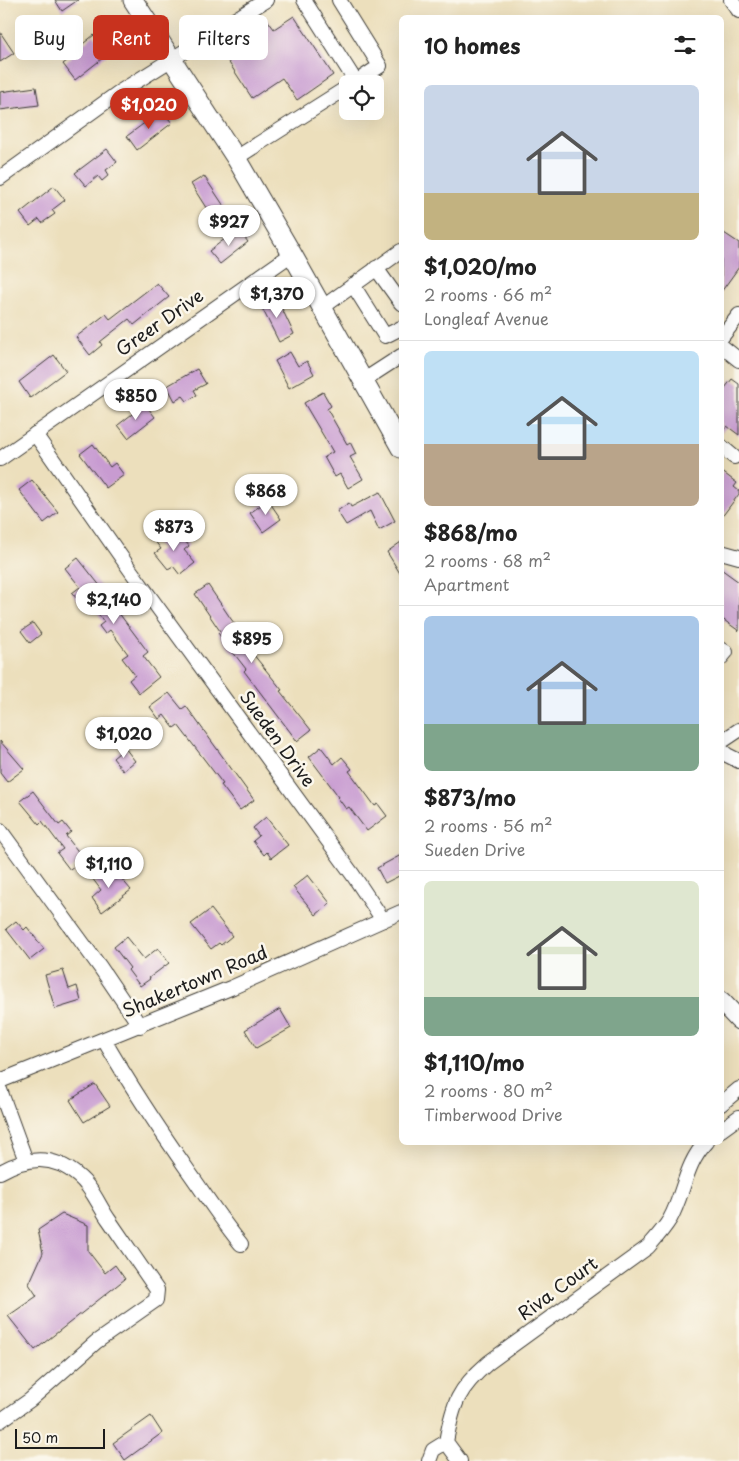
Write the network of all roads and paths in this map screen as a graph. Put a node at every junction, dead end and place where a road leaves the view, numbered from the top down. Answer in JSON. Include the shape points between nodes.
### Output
{"nodes":[{"id":1,"x":133,"y":0,"type":"edge"},
{"id":2,"x":266,"y":0,"type":"edge"},
{"id":3,"x":304,"y":0,"type":"edge"},
{"id":4,"x":339,"y":0,"type":"edge"},
{"id":5,"x":731,"y":0,"type":"edge"},
{"id":6,"x":739,"y":11,"type":"edge"},
{"id":7,"x":171,"y":60,"type":"junction"},
{"id":8,"x":347,"y":75,"type":"edge"},
{"id":9,"x":366,"y":75,"type":"edge"},
{"id":10,"x":339,"y":92,"type":"edge"},
{"id":11,"x":236,"y":158,"type":"junction"},
{"id":12,"x":0,"y":178,"type":"edge"},
{"id":13,"x":399,"y":252,"type":"edge"},
{"id":14,"x":292,"y":254,"type":"junction"},
{"id":15,"x":376,"y":268,"type":"junction"},
{"id":16,"x":353,"y":285,"type":"junction"},
{"id":17,"x":399,"y":300,"type":"edge"},
{"id":18,"x":323,"y":308,"type":"junction"},
{"id":19,"x":739,"y":315,"type":"edge"},
{"id":20,"x":399,"y":329,"type":"edge"},
{"id":21,"x":724,"y":334,"type":"edge"},
{"id":22,"x":724,"y":348,"type":"edge"},
{"id":23,"x":399,"y":357,"type":"edge"},
{"id":24,"x":739,"y":360,"type":"edge"},
{"id":25,"x":364,"y":380,"type":"junction"},
{"id":26,"x":35,"y":434,"type":"junction"},
{"id":27,"x":399,"y":438,"type":"edge"},
{"id":28,"x":724,"y":449,"type":"edge"},
{"id":29,"x":734,"y":457,"type":"dead end"},
{"id":30,"x":0,"y":460,"type":"edge"},
{"id":31,"x":724,"y":553,"type":"edge"},
{"id":32,"x":739,"y":557,"type":"edge"},
{"id":33,"x":739,"y":730,"type":"edge"},
{"id":34,"x":724,"y":740,"type":"edge"},
{"id":35,"x":724,"y":753,"type":"edge"},
{"id":36,"x":738,"y":762,"type":"edge"},
{"id":37,"x":0,"y":830,"type":"edge"},
{"id":38,"x":399,"y":913,"type":"edge"},
{"id":39,"x":383,"y":920,"type":"junction"},
{"id":40,"x":724,"y":1004,"type":"edge"},
{"id":41,"x":739,"y":1020,"type":"edge"},
{"id":42,"x":140,"y":1026,"type":"junction"},
{"id":43,"x":104,"y":1040,"type":"junction"},
{"id":44,"x":0,"y":1081,"type":"edge"},
{"id":45,"x":739,"y":1089,"type":"edge"},
{"id":46,"x":0,"y":1090,"type":"edge"},
{"id":47,"x":724,"y":1102,"type":"edge"},
{"id":48,"x":739,"y":1117,"type":"edge"},
{"id":49,"x":724,"y":1128,"type":"edge"},
{"id":50,"x":692,"y":1145,"type":"edge"},
{"id":51,"x":704,"y":1145,"type":"edge"},
{"id":52,"x":26,"y":1161,"type":"junction"},
{"id":53,"x":691,"y":1163,"type":"junction"},
{"id":54,"x":0,"y":1172,"type":"edge"},
{"id":55,"x":241,"y":1244,"type":"dead end"},
{"id":56,"x":0,"y":1421,"type":"edge"},
{"id":57,"x":446,"y":1442,"type":"junction"},
{"id":58,"x":429,"y":1461,"type":"edge"},
{"id":59,"x":460,"y":1461,"type":"edge"}],
"edges":[{"from":1,"to":7,"type":"main road"},
{"from":2,"to":7,"type":"street"},
{"from":3,"to":8,"type":"street"},
{"from":4,"to":9,"type":"street","via":[[380,66]]},
{"from":5,"to":6,"type":"street"},
{"from":7,"to":11,"type":"main road"},
{"from":7,"to":12,"type":"street","via":[[118,93]]},
{"from":10,"to":11,"type":"street"},
{"from":11,"to":14,"type":"main road"},
{"from":13,"to":15,"type":"street"},
{"from":14,"to":18,"type":"main road"},
{"from":14,"to":26,"type":"street","name":"Greer Drive"},
{"from":15,"to":16,"type":"street"},
{"from":15,"to":17,"type":"street"},
{"from":16,"to":18,"type":"street"},
{"from":16,"to":20,"type":"street","via":[[385,336]]},
{"from":18,"to":25,"type":"main road"},
{"from":19,"to":21,"type":"street"},
{"from":22,"to":24,"type":"street"},
{"from":23,"to":25,"type":"street"},
{"from":25,"to":27,"type":"main road"},
{"from":26,"to":30,"type":"street","name":"Greer Drive"},
{"from":26,"to":39,"type":"street","name":"Sueden Drive"},
{"from":28,"to":29,"type":"street"},
{"from":31,"to":32,"type":"street"},
{"from":33,"to":34,"type":"street"},
{"from":35,"to":36,"type":"street"},
{"from":37,"to":42,"type":"street"},
{"from":38,"to":39,"type":"street","name":"Shakertown Road"},
{"from":39,"to":42,"type":"street","name":"Shakertown Road"},
{"from":40,"to":41,"type":"main road"},
{"from":42,"to":43,"type":"street","name":"Shakertown Road"},
{"from":43,"to":44,"type":"street","name":"Shakertown Road"},
{"from":43,"to":55,"type":"street","via":[[173,1148]]},
{"from":45,"to":47,"type":"street"},
{"from":46,"to":52,"type":"street"},
{"from":48,"to":49,"type":"street"},
{"from":50,"to":53,"type":"street","name":"Riva Court"},
{"from":51,"to":53,"type":"street","name":"Riva Court"},
{"from":52,"to":54,"type":"street"},
{"from":52,"to":56,"type":"street","via":[[46,1160],[79,1176],[157,1290],[156,1300],[96,1342],[30,1400]]},
{"from":53,"to":57,"type":"street","name":"Riva Court","via":[[670,1218],[648,1246],[488,1363],[467,1382],[454,1405]]},
{"from":57,"to":58,"type":"street","via":[[433,1450]]},
{"from":57,"to":59,"type":"street"}]}
